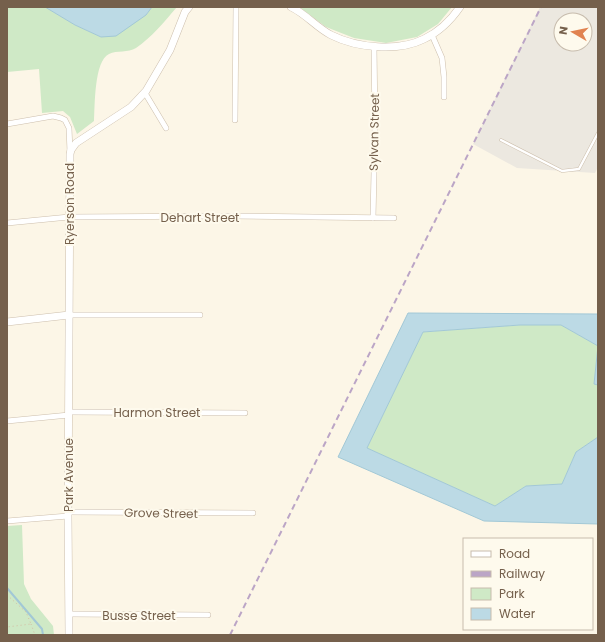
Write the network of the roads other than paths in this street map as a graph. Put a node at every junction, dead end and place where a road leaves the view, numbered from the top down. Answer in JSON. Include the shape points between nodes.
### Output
{"nodes":[{"id":1,"x":189,"y":7,"type":"edge"},
{"id":2,"x":236,"y":7,"type":"edge"},
{"id":3,"x":292,"y":7,"type":"edge"},
{"id":4,"x":460,"y":7,"type":"edge"},
{"id":5,"x":432,"y":35,"type":"junction"},
{"id":6,"x":374,"y":46,"type":"junction"},
{"id":7,"x":145,"y":93,"type":"junction"},
{"id":8,"x":444,"y":97,"type":"dead end"},
{"id":9,"x":234,"y":120,"type":"dead end"},
{"id":10,"x":7,"y":124,"type":"edge"},
{"id":11,"x":166,"y":128,"type":"dead end"},
{"id":12,"x":598,"y":134,"type":"edge"},
{"id":13,"x":501,"y":140,"type":"dead end"},
{"id":14,"x":70,"y":153,"type":"junction"},
{"id":15,"x":69,"y":217,"type":"junction"},
{"id":16,"x":373,"y":218,"type":"junction"},
{"id":17,"x":394,"y":218,"type":"dead end"},
{"id":18,"x":7,"y":224,"type":"edge"},
{"id":19,"x":69,"y":315,"type":"junction"},
{"id":20,"x":200,"y":315,"type":"dead end"},
{"id":21,"x":7,"y":322,"type":"edge"},
{"id":22,"x":69,"y":413,"type":"junction"},
{"id":23,"x":245,"y":413,"type":"dead end"},
{"id":24,"x":7,"y":421,"type":"edge"},
{"id":25,"x":253,"y":513,"type":"dead end"},
{"id":26,"x":68,"y":514,"type":"junction"},
{"id":27,"x":7,"y":521,"type":"edge"},
{"id":28,"x":69,"y":614,"type":"junction"},
{"id":29,"x":208,"y":615,"type":"dead end"},
{"id":30,"x":70,"y":635,"type":"edge"}],
"edges":[{"from":1,"to":7,"type":"street","name":"Ryerson Road","via":[[170,50]]},
{"from":2,"to":9,"type":"street"},
{"from":3,"to":6,"type":"street","via":[[331,35],[356,44]]},
{"from":4,"to":5,"type":"street"},
{"from":5,"to":6,"type":"street","via":[[399,46]]},
{"from":5,"to":8,"type":"street","via":[[442,58]]},
{"from":6,"to":16,"type":"street","name":"Sylvan Street"},
{"from":7,"to":11,"type":"street"},
{"from":7,"to":14,"type":"street","name":"Ryerson Road","via":[[131,107],[76,143]]},
{"from":10,"to":14,"type":"street","via":[[53,116],[61,118],[69,128]]},
{"from":12,"to":13,"type":"lane","via":[[579,169],[562,171]]},
{"from":14,"to":15,"type":"street","name":"Ryerson Road"},
{"from":15,"to":16,"type":"street","name":"Dehart Street"},
{"from":15,"to":18,"type":"street","name":"Dehart Street"},
{"from":15,"to":19,"type":"street","name":"Ryerson Road"},
{"from":16,"to":17,"type":"street","name":"Dehart Street"},
{"from":19,"to":20,"type":"street"},
{"from":19,"to":21,"type":"street"},
{"from":19,"to":22,"type":"street","name":"Park Avenue"},
{"from":22,"to":23,"type":"street","name":"Harmon Street"},
{"from":22,"to":24,"type":"street","name":"Harmon Street"},
{"from":22,"to":26,"type":"street","name":"Park Avenue"},
{"from":25,"to":26,"type":"street","name":"Grove Street"},
{"from":26,"to":27,"type":"street","name":"Grove Street"},
{"from":26,"to":28,"type":"street","name":"Park Avenue"},
{"from":28,"to":29,"type":"street","name":"Busse Street"},
{"from":28,"to":30,"type":"street","name":"Park Avenue"}]}
